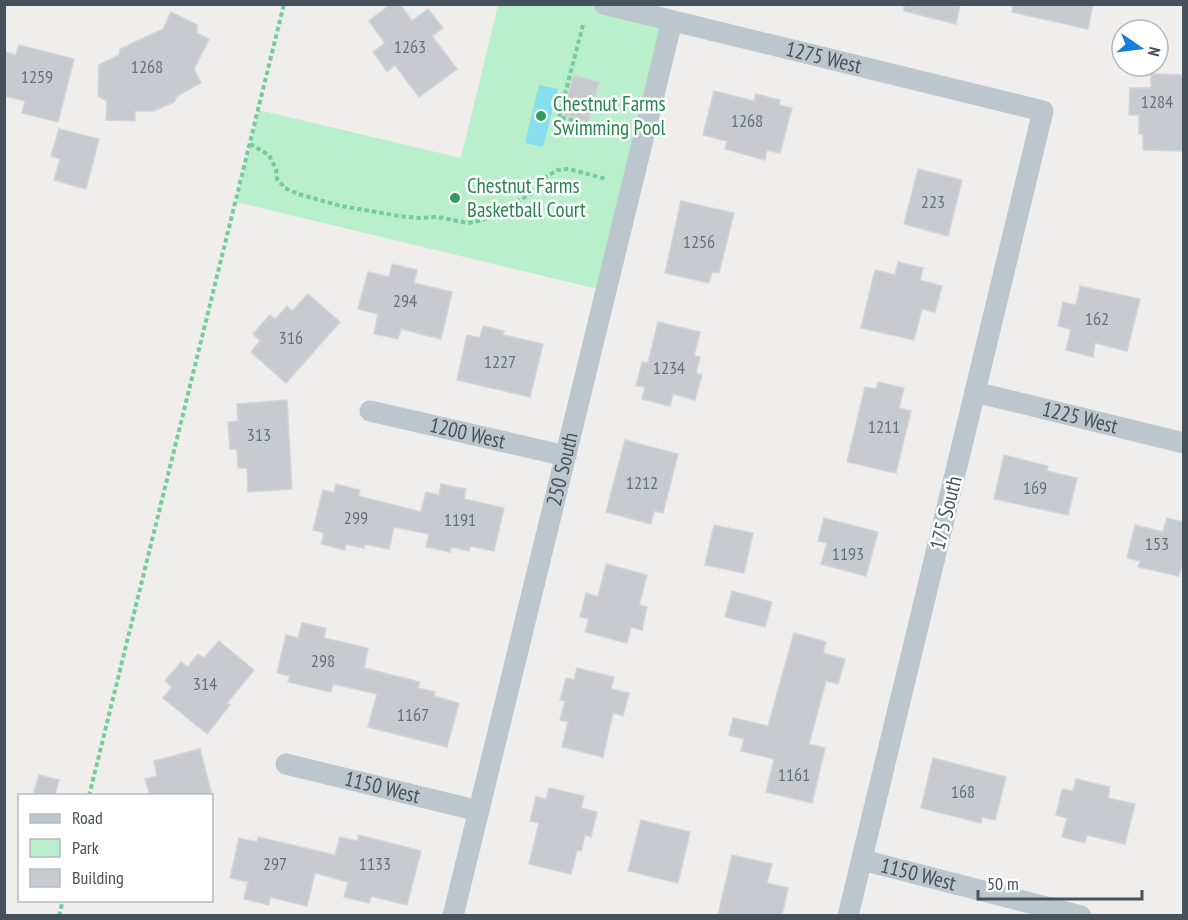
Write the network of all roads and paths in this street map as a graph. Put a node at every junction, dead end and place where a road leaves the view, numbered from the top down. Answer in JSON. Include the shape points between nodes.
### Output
{"nodes":[{"id":1,"x":285,"y":4,"type":"edge"},
{"id":2,"x":604,"y":4,"type":"edge"},
{"id":3,"x":672,"y":21,"type":"junction"},
{"id":4,"x":583,"y":25,"type":"dead end"},
{"id":5,"x":1043,"y":111,"type":"joint"},
{"id":6,"x":618,"y":131,"type":"dead end"},
{"id":7,"x":250,"y":144,"type":"junction"},
{"id":8,"x":606,"y":179,"type":"dead end"},
{"id":9,"x":975,"y":392,"type":"junction"},
{"id":10,"x":370,"y":411,"type":"dead end"},
{"id":11,"x":1184,"y":443,"type":"edge"},
{"id":12,"x":566,"y":456,"type":"junction"},
{"id":13,"x":286,"y":764,"type":"dead end"},
{"id":14,"x":89,"y":794,"type":"edge"},
{"id":15,"x":479,"y":811,"type":"junction"},
{"id":16,"x":862,"y":860,"type":"junction"},
{"id":17,"x":453,"y":915,"type":"edge"},
{"id":18,"x":848,"y":915,"type":"edge"},
{"id":19,"x":1081,"y":915,"type":"edge"}],
"edges":[{"from":1,"to":7,"type":"path"},
{"from":2,"to":3,"type":"street","name":"1275 West"},
{"from":3,"to":5,"type":"street","name":"1275 West"},
{"from":3,"to":12,"type":"street","name":"250 South"},
{"from":4,"to":6,"type":"path","via":[[560,117]]},
{"from":5,"to":9,"type":"street","name":"175 South"},
{"from":7,"to":8,"type":"path","via":[[269,156],[277,179],[298,194],[341,206],[468,223],[483,220],[536,191],[546,177],[558,170],[569,169]]},
{"from":7,"to":14,"type":"path"},
{"from":9,"to":11,"type":"street","name":"1225 West"},
{"from":9,"to":16,"type":"street","name":"175 South"},
{"from":10,"to":12,"type":"street","name":"1200 West"},
{"from":12,"to":15,"type":"street","name":"250 South"},
{"from":13,"to":15,"type":"street","name":"1150 West"},
{"from":15,"to":17,"type":"street","name":"250 South"},
{"from":16,"to":18,"type":"street","name":"175 South"},
{"from":16,"to":19,"type":"street","name":"1150 West"}]}
